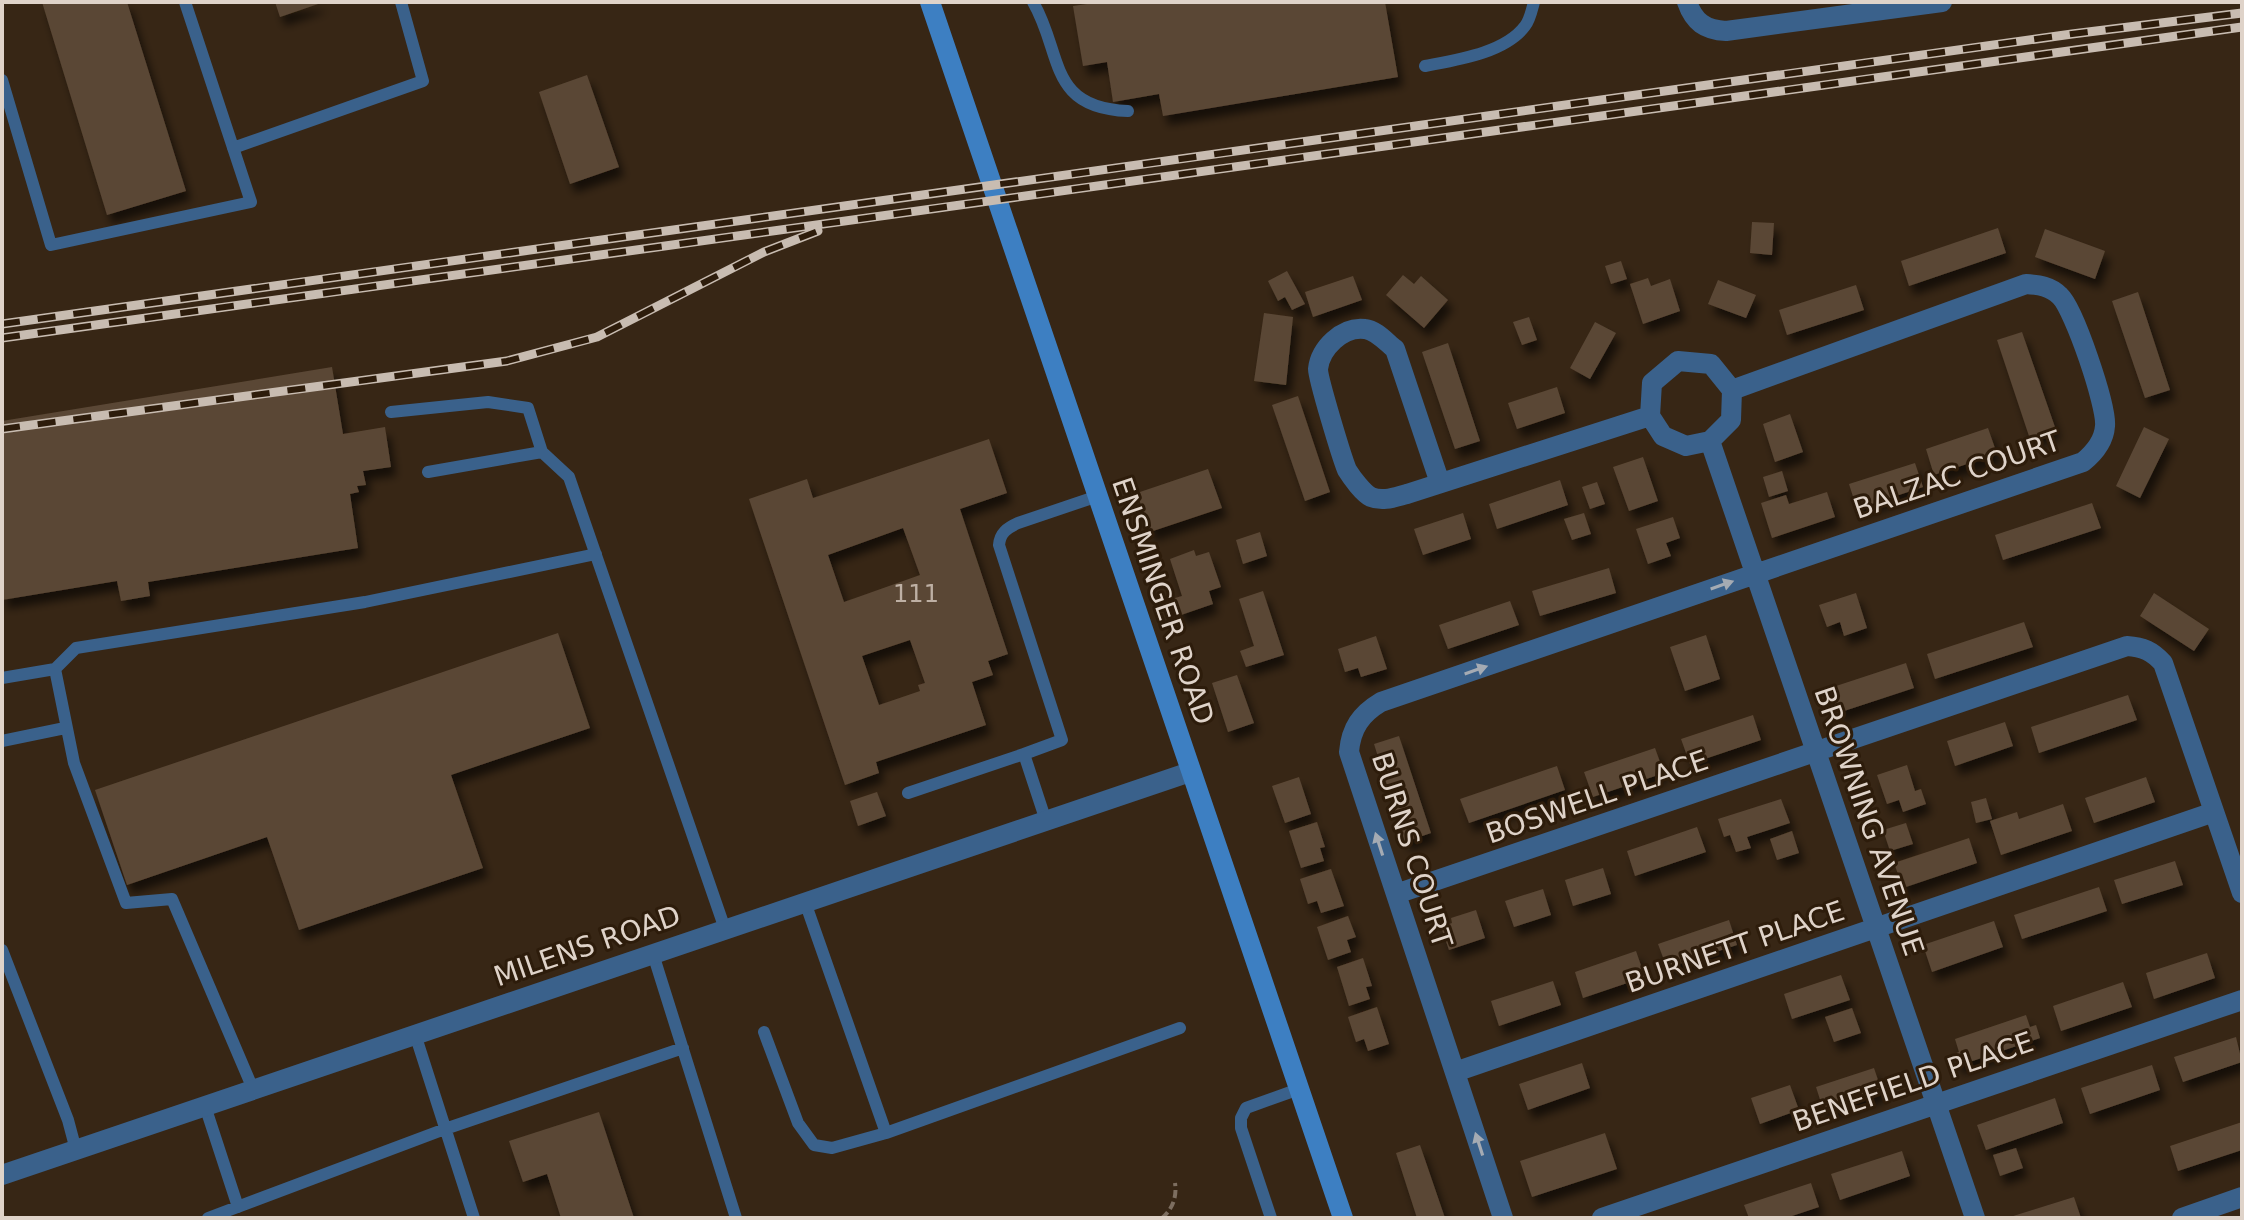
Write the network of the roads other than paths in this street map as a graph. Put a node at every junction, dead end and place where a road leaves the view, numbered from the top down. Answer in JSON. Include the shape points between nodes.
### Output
{"nodes":[{"id":1,"x":185,"y":2,"type":"edge"},
{"id":2,"x":401,"y":2,"type":"edge"},
{"id":3,"x":930,"y":2,"type":"edge"},
{"id":4,"x":1033,"y":2,"type":"edge"},
{"id":5,"x":1534,"y":2,"type":"edge"},
{"id":6,"x":1687,"y":2,"type":"edge"},
{"id":7,"x":1942,"y":2,"type":"edge"},
{"id":8,"x":1878,"y":6,"type":"edge"},
{"id":9,"x":1425,"y":66,"type":"dead end"},
{"id":10,"x":2,"y":80,"type":"edge"},
{"id":11,"x":1128,"y":111,"type":"dead end"},
{"id":12,"x":233,"y":148,"type":"junction"},
{"id":13,"x":1732,"y":390,"type":"junction"},
{"id":14,"x":391,"y":412,"type":"dead end"},
{"id":15,"x":1650,"y":416,"type":"junction"},
{"id":16,"x":1710,"y":441,"type":"junction"},
{"id":17,"x":542,"y":452,"type":"junction"},
{"id":18,"x":428,"y":472,"type":"dead end"},
{"id":19,"x":1440,"y":483,"type":"junction"},
{"id":20,"x":1098,"y":496,"type":"junction"},
{"id":21,"x":596,"y":554,"type":"junction"},
{"id":22,"x":1755,"y":574,"type":"junction"},
{"id":23,"x":55,"y":669,"type":"junction"},
{"id":24,"x":2,"y":678,"type":"edge"},
{"id":25,"x":65,"y":728,"type":"junction"},
{"id":26,"x":2,"y":741,"type":"edge"},
{"id":27,"x":1815,"y":752,"type":"junction"},
{"id":28,"x":1024,"y":754,"type":"junction"},
{"id":29,"x":1190,"y":772,"type":"junction"},
{"id":30,"x":908,"y":793,"type":"dead end"},
{"id":31,"x":2214,"y":812,"type":"junction"},
{"id":32,"x":1046,"y":821,"type":"junction"},
{"id":33,"x":2242,"y":893,"type":"edge"},
{"id":34,"x":1396,"y":894,"type":"junction"},
{"id":35,"x":805,"y":902,"type":"junction"},
{"id":36,"x":1876,"y":928,"type":"junction"},
{"id":37,"x":725,"y":929,"type":"junction"},
{"id":38,"x":2,"y":950,"type":"edge"},
{"id":39,"x":653,"y":954,"type":"junction"},
{"id":40,"x":2242,"y":1000,"type":"edge"},
{"id":41,"x":1180,"y":1028,"type":"dead end"},
{"id":42,"x":764,"y":1032,"type":"dead end"},
{"id":43,"x":415,"y":1034,"type":"junction"},
{"id":44,"x":683,"y":1048,"type":"junction"},
{"id":45,"x":1455,"y":1072,"type":"junction"},
{"id":46,"x":253,"y":1089,"type":"junction"},
{"id":47,"x":1299,"y":1089,"type":"junction"},
{"id":48,"x":1936,"y":1104,"type":"junction"},
{"id":49,"x":205,"y":1106,"type":"junction"},
{"id":50,"x":445,"y":1129,"type":"junction"},
{"id":51,"x":886,"y":1133,"type":"junction"},
{"id":52,"x":76,"y":1150,"type":"junction"},
{"id":53,"x":2,"y":1175,"type":"edge"},
{"id":54,"x":2242,"y":1197,"type":"edge"},
{"id":55,"x":238,"y":1207,"type":"junction"},
{"id":56,"x":208,"y":1218,"type":"edge"},
{"id":57,"x":474,"y":1218,"type":"edge"},
{"id":58,"x":736,"y":1218,"type":"edge"},
{"id":59,"x":1271,"y":1218,"type":"edge"},
{"id":60,"x":1343,"y":1218,"type":"edge"},
{"id":61,"x":1503,"y":1218,"type":"edge"},
{"id":62,"x":1602,"y":1218,"type":"edge"},
{"id":63,"x":1975,"y":1218,"type":"edge"},
{"id":64,"x":2182,"y":1218,"type":"edge"}],
"edges":[{"from":1,"to":12,"type":"lane"},
{"from":2,"to":12,"type":"lane","via":[[423,81]]},
{"from":3,"to":20,"type":"street","name":"ENSMINGER ROAD"},
{"from":4,"to":11,"type":"lane","via":[[1063,81],[1104,110]]},
{"from":5,"to":9,"type":"lane","via":[[1526,26],[1503,44]]},
{"from":6,"to":8,"type":"street","via":[[1701,25],[1726,31]]},
{"from":7,"to":8,"type":"street"},
{"from":10,"to":12,"type":"lane","via":[[51,245],[251,202]]},
{"from":13,"to":15,"type":"street","via":[[1711,364],[1678,361],[1652,383]]},
{"from":13,"to":16,"type":"street","via":[[1731,420]]},
{"from":13,"to":22,"type":"street","name":"BALZAC COURT","via":[[2026,284],[2053,290],[2069,309],[2105,415],[2099,445],[2083,462]]},
{"from":14,"to":17,"type":"lane","via":[[488,402],[528,408]]},
{"from":15,"to":16,"type":"street","via":[[1663,436],[1686,446]]},
{"from":15,"to":19,"type":"street"},
{"from":16,"to":22,"type":"street","name":"BROWNING AVENUE"},
{"from":17,"to":18,"type":"lane"},
{"from":17,"to":21,"type":"lane","via":[[569,477]]},
{"from":19,"to":19,"type":"street","via":[[1381,501],[1367,496],[1348,471],[1318,372],[1322,353],[1333,340],[1366,329],[1395,349]]},
{"from":20,"to":28,"type":"lane","via":[[1018,523],[999,539],[1062,740]]},
{"from":20,"to":29,"type":"street","name":"ENSMINGER ROAD"},
{"from":21,"to":23,"type":"lane","via":[[365,602],[76,648]]},
{"from":21,"to":37,"type":"lane"},
{"from":22,"to":27,"type":"street","name":"BROWNING AVENUE"},
{"from":34,"to":22,"type":"street","name":"BURNS COURT","one_way":true,"via":[[1349,752],[1350,737],[1367,711]]},
{"from":23,"to":24,"type":"lane"},
{"from":23,"to":25,"type":"lane"},
{"from":25,"to":26,"type":"lane"},
{"from":25,"to":46,"type":"lane","via":[[126,903],[172,899]]},
{"from":27,"to":31,"type":"street","name":"BOSWELL PLACE","via":[[2127,646],[2141,647],[2163,663]]},
{"from":27,"to":34,"type":"street","name":"BOSWELL PLACE"},
{"from":27,"to":36,"type":"street","name":"BROWNING AVENUE"},
{"from":28,"to":30,"type":"lane"},
{"from":28,"to":32,"type":"lane"},
{"from":29,"to":32,"type":"street","name":"MILENS ROAD"},
{"from":29,"to":47,"type":"street","name":"ENSMINGER ROAD"},
{"from":31,"to":33,"type":"street"},
{"from":31,"to":36,"type":"street","name":"BURNETT PLACE"},
{"from":32,"to":35,"type":"street","name":"MILENS ROAD"},
{"from":34,"to":45,"type":"street","name":"BURNS COURT"},
{"from":35,"to":37,"type":"street","name":"MILENS ROAD"},
{"from":35,"to":51,"type":"lane"},
{"from":36,"to":45,"type":"street","name":"BURNETT PLACE"},
{"from":36,"to":48,"type":"street","name":"BROWNING AVENUE"},
{"from":37,"to":39,"type":"street","name":"MILENS ROAD"},
{"from":38,"to":52,"type":"lane"},
{"from":39,"to":43,"type":"street","name":"MILENS ROAD"},
{"from":39,"to":44,"type":"lane"},
{"from":40,"to":48,"type":"street","name":"BENEFIELD PLACE"},
{"from":41,"to":51,"type":"lane"},
{"from":42,"to":51,"type":"lane","via":[[798,1123],[814,1145],[832,1148]]},
{"from":43,"to":46,"type":"street","name":"MILENS ROAD"},
{"from":43,"to":50,"type":"lane"},
{"from":44,"to":50,"type":"lane"},
{"from":44,"to":58,"type":"lane"},
{"from":61,"to":45,"type":"street","name":"BURNS COURT","one_way":true},
{"from":46,"to":49,"type":"street","name":"MILENS ROAD"},
{"from":47,"to":59,"type":"lane","via":[[1246,1108],[1241,1118]]},
{"from":47,"to":60,"type":"street","name":"ENSMINGER ROAD"},
{"from":48,"to":62,"type":"street","name":"BENEFIELD PLACE"},
{"from":48,"to":63,"type":"street","name":"BROWNING AVENUE"},
{"from":49,"to":52,"type":"street","name":"MILENS ROAD"},
{"from":49,"to":55,"type":"lane"},
{"from":50,"to":55,"type":"lane"},
{"from":50,"to":57,"type":"lane"},
{"from":52,"to":53,"type":"street","name":"MILENS ROAD"},
{"from":54,"to":64,"type":"street"},
{"from":55,"to":56,"type":"lane"}]}
